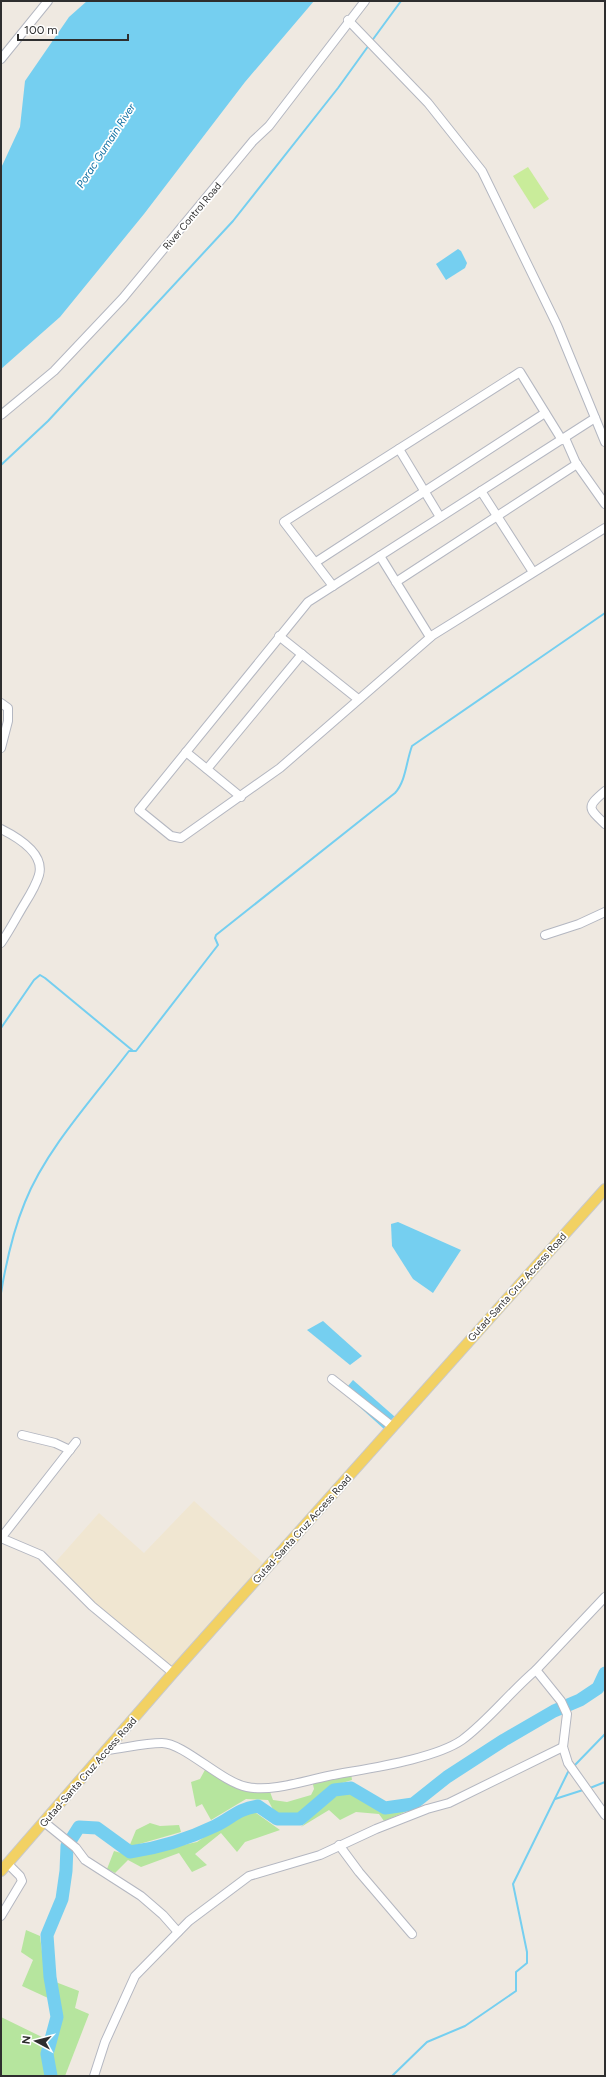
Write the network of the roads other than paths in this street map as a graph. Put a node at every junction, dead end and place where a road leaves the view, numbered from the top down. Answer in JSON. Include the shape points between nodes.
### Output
{"nodes":[{"id":1,"x":48,"y":1,"type":"edge"},
{"id":2,"x":365,"y":1,"type":"edge"},
{"id":3,"x":348,"y":20,"type":"junction"},
{"id":4,"x":1,"y":59,"type":"edge"},
{"id":5,"x":545,"y":413,"type":"junction"},
{"id":6,"x":1,"y":416,"type":"edge"},
{"id":7,"x":595,"y":418,"type":"junction"},
{"id":8,"x":563,"y":439,"type":"junction"},
{"id":9,"x":605,"y":442,"type":"edge"},
{"id":10,"x":399,"y":449,"type":"junction"},
{"id":11,"x":577,"y":464,"type":"junction"},
{"id":12,"x":425,"y":491,"type":"junction"},
{"id":13,"x":481,"y":491,"type":"junction"},
{"id":14,"x":605,"y":504,"type":"edge"},
{"id":15,"x":497,"y":516,"type":"junction"},
{"id":16,"x":440,"y":517,"type":"junction"},
{"id":17,"x":605,"y":528,"type":"edge"},
{"id":18,"x":380,"y":556,"type":"junction"},
{"id":19,"x":316,"y":562,"type":"junction"},
{"id":20,"x":533,"y":572,"type":"junction"},
{"id":21,"x":396,"y":582,"type":"junction"},
{"id":22,"x":333,"y":586,"type":"junction"},
{"id":23,"x":279,"y":636,"type":"junction"},
{"id":24,"x":430,"y":637,"type":"junction"},
{"id":25,"x":302,"y":654,"type":"junction"},
{"id":26,"x":358,"y":699,"type":"junction"},
{"id":27,"x":1,"y":703,"type":"edge"},
{"id":28,"x":1,"y":748,"type":"edge"},
{"id":29,"x":186,"y":752,"type":"junction"},
{"id":30,"x":207,"y":769,"type":"junction"},
{"id":31,"x":605,"y":791,"type":"edge"},
{"id":32,"x":241,"y":796,"type":"junction"},
{"id":33,"x":605,"y":824,"type":"edge"},
{"id":34,"x":1,"y":829,"type":"edge"},
{"id":35,"x":605,"y":912,"type":"edge"},
{"id":36,"x":545,"y":934,"type":"dead end"},
{"id":37,"x":1,"y":943,"type":"edge"},
{"id":38,"x":604,"y":1191,"type":"edge"},
{"id":39,"x":332,"y":1379,"type":"dead end"},
{"id":40,"x":393,"y":1427,"type":"junction"},
{"id":41,"x":22,"y":1435,"type":"dead end"},
{"id":42,"x":76,"y":1442,"type":"dead end"},
{"id":43,"x":70,"y":1450,"type":"junction"},
{"id":44,"x":1,"y":1538,"type":"edge"},
{"id":45,"x":605,"y":1598,"type":"edge"},
{"id":46,"x":536,"y":1670,"type":"junction"},
{"id":47,"x":173,"y":1673,"type":"junction"},
{"id":48,"x":563,"y":1747,"type":"junction"},
{"id":49,"x":108,"y":1750,"type":"junction"},
{"id":50,"x":605,"y":1815,"type":"edge"},
{"id":51,"x":44,"y":1822,"type":"junction"},
{"id":52,"x":339,"y":1845,"type":"junction"},
{"id":53,"x":4,"y":1867,"type":"edge"},
{"id":54,"x":1,"y":1916,"type":"edge"},
{"id":55,"x":178,"y":1932,"type":"junction"},
{"id":56,"x":412,"y":1934,"type":"dead end"},
{"id":57,"x":94,"y":2076,"type":"edge"}],
"edges":[{"from":1,"to":4,"type":"street"},
{"from":2,"to":3,"type":"street","name":"River Control Road"},
{"from":3,"to":6,"type":"street","name":"River Control Road","via":[[269,126],[253,141],[123,298],[54,371]]},
{"from":3,"to":7,"type":"street","via":[[428,103],[482,171],[557,324]]},
{"from":5,"to":8,"type":"street"},
{"from":5,"to":10,"type":"street","via":[[520,372]]},
{"from":5,"to":12,"type":"street"},
{"from":7,"to":8,"type":"street"},
{"from":7,"to":9,"type":"street"},
{"from":8,"to":11,"type":"street"},
{"from":8,"to":13,"type":"street"},
{"from":10,"to":12,"type":"street"},
{"from":10,"to":19,"type":"street","via":[[284,522]]},
{"from":11,"to":14,"type":"street"},
{"from":11,"to":15,"type":"street"},
{"from":12,"to":16,"type":"street"},
{"from":12,"to":19,"type":"street"},
{"from":13,"to":15,"type":"street"},
{"from":13,"to":16,"type":"street"},
{"from":15,"to":20,"type":"street"},
{"from":15,"to":21,"type":"street"},
{"from":16,"to":18,"type":"street"},
{"from":17,"to":20,"type":"street"},
{"from":18,"to":21,"type":"street"},
{"from":18,"to":22,"type":"street"},
{"from":19,"to":22,"type":"street"},
{"from":20,"to":24,"type":"street"},
{"from":21,"to":24,"type":"street"},
{"from":22,"to":23,"type":"street","via":[[308,602]]},
{"from":23,"to":25,"type":"street"},
{"from":23,"to":29,"type":"street"},
{"from":24,"to":26,"type":"street"},
{"from":25,"to":26,"type":"street"},
{"from":25,"to":30,"type":"street"},
{"from":26,"to":32,"type":"street","via":[[280,768]]},
{"from":27,"to":28,"type":"street","via":[[8,708],[8,721]]},
{"from":29,"to":30,"type":"street"},
{"from":29,"to":32,"type":"street","via":[[139,810],[171,836],[181,838]]},
{"from":30,"to":32,"type":"street"},
{"from":31,"to":33,"type":"street","via":[[592,802],[591,807],[592,813]]},
{"from":34,"to":37,"type":"street","via":[[28,846],[37,859],[39,875]]},
{"from":35,"to":36,"type":"street","via":[[579,924]]},
{"from":38,"to":40,"type":"main road","name":"Gutad-Santa Cruz Access Road"},
{"from":39,"to":40,"type":"street"},
{"from":40,"to":47,"type":"main road","name":"Gutad-Santa Cruz Access Road"},
{"from":41,"to":43,"type":"street","via":[[55,1443]]},
{"from":42,"to":43,"type":"street"},
{"from":43,"to":44,"type":"street"},
{"from":44,"to":47,"type":"street","via":[[41,1555],[92,1606]]},
{"from":45,"to":46,"type":"street"},
{"from":46,"to":48,"type":"street","via":[[561,1700],[567,1714]]},
{"from":46,"to":49,"type":"street","via":[[475,1729],[441,1751],[414,1759],[277,1786],[259,1789],[230,1781],[177,1748],[163,1743]]},
{"from":47,"to":49,"type":"main road","name":"Gutad-Santa Cruz Access Road"},
{"from":48,"to":50,"type":"street","via":[[568,1763]]},
{"from":48,"to":52,"type":"street","via":[[449,1803],[427,1809]]},
{"from":49,"to":51,"type":"main road","name":"Gutad-Santa Cruz Access Road"},
{"from":51,"to":53,"type":"main road","name":"Gutad-Santa Cruz Access Road"},
{"from":51,"to":55,"type":"street","via":[[86,1860],[141,1896]]},
{"from":52,"to":55,"type":"street","via":[[320,1855],[249,1876]]},
{"from":52,"to":56,"type":"street"},
{"from":53,"to":54,"type":"street","via":[[20,1876],[22,1881]]},
{"from":55,"to":57,"type":"street","via":[[135,1976],[105,2042]]}]}
